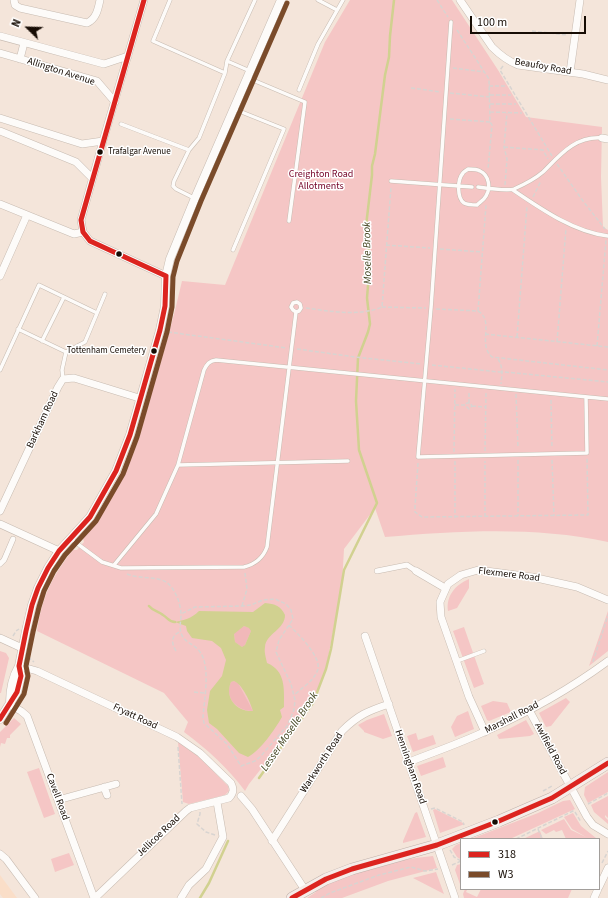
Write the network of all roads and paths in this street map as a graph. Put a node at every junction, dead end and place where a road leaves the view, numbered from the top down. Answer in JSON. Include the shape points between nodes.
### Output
{"nodes":[{"id":1,"x":14,"y":0,"type":"edge"},
{"id":2,"x":100,"y":0,"type":"edge"},
{"id":3,"x":144,"y":0,"type":"edge"},
{"id":4,"x":170,"y":0,"type":"edge"},
{"id":5,"x":255,"y":0,"type":"edge"},
{"id":6,"x":281,"y":0,"type":"edge"},
{"id":7,"x":318,"y":0,"type":"edge"},
{"id":8,"x":343,"y":0,"type":"edge"},
{"id":9,"x":437,"y":0,"type":"edge"},
{"id":10,"x":460,"y":0,"type":"edge"},
{"id":11,"x":580,"y":0,"type":"edge"},
{"id":12,"x":337,"y":10,"type":"junction"},
{"id":13,"x":451,"y":22,"type":"junction"},
{"id":14,"x":532,"y":31,"type":"dead end"},
{"id":15,"x":0,"y":36,"type":"edge"},
{"id":16,"x":575,"y":36,"type":"junction"},
{"id":17,"x":24,"y":43,"type":"junction"},
{"id":18,"x":0,"y":53,"type":"edge"},
{"id":19,"x":128,"y":56,"type":"junction"},
{"id":20,"x":20,"y":59,"type":"junction"},
{"id":21,"x":227,"y":61,"type":"junction"},
{"id":22,"x":509,"y":61,"type":"junction"},
{"id":23,"x":448,"y":68,"type":"junction"},
{"id":24,"x":485,"y":72,"type":"junction"},
{"id":25,"x":570,"y":72,"type":"junction"},
{"id":26,"x":225,"y":73,"type":"junction"},
{"id":27,"x":249,"y":74,"type":"junction"},
{"id":28,"x":608,"y":80,"type":"edge"},
{"id":29,"x":490,"y":86,"type":"junction"},
{"id":30,"x":506,"y":86,"type":"dead end"},
{"id":31,"x":299,"y":90,"type":"dead end"},
{"id":32,"x":490,"y":94,"type":"junction"},
{"id":33,"x":511,"y":95,"type":"dead end"},
{"id":34,"x":115,"y":102,"type":"junction"},
{"id":35,"x":490,"y":104,"type":"junction"},
{"id":36,"x":516,"y":104,"type":"dead end"},
{"id":37,"x":234,"y":109,"type":"junction"},
{"id":38,"x":490,"y":112,"type":"junction"},
{"id":39,"x":507,"y":112,"type":"junction"},
{"id":40,"x":522,"y":112,"type":"dead end"},
{"id":41,"x":0,"y":118,"type":"edge"},
{"id":42,"x":444,"y":118,"type":"junction"},
{"id":43,"x":490,"y":122,"type":"junction"},
{"id":44,"x":121,"y":124,"type":"dead end"},
{"id":45,"x":0,"y":131,"type":"edge"},
{"id":46,"x":605,"y":138,"type":"edge"},
{"id":47,"x":103,"y":141,"type":"junction"},
{"id":48,"x":504,"y":147,"type":"junction"},
{"id":49,"x":188,"y":150,"type":"junction"},
{"id":50,"x":555,"y":160,"type":"junction"},
{"id":51,"x":550,"y":164,"type":"junction"},
{"id":52,"x":543,"y":172,"type":"junction"},
{"id":53,"x":485,"y":174,"type":"junction"},
{"id":54,"x":92,"y":178,"type":"junction"},
{"id":55,"x":391,"y":181,"type":"joint"},
{"id":56,"x":440,"y":185,"type":"junction"},
{"id":57,"x":459,"y":186,"type":"junction"},
{"id":58,"x":472,"y":186,"type":"dead end"},
{"id":59,"x":478,"y":187,"type":"dead end"},
{"id":60,"x":489,"y":188,"type":"junction"},
{"id":61,"x":504,"y":189,"type":"junction"},
{"id":62,"x":513,"y":190,"type":"junction"},
{"id":63,"x":195,"y":198,"type":"junction"},
{"id":64,"x":484,"y":200,"type":"junction"},
{"id":65,"x":529,"y":200,"type":"junction"},
{"id":66,"x":0,"y":204,"type":"edge"},
{"id":67,"x":28,"y":215,"type":"junction"},
{"id":68,"x":289,"y":221,"type":"dead end"},
{"id":69,"x":566,"y":223,"type":"junction"},
{"id":70,"x":602,"y":227,"type":"dead end"},
{"id":71,"x":83,"y":232,"type":"junction"},
{"id":72,"x":607,"y":236,"type":"edge"},
{"id":73,"x":233,"y":250,"type":"dead end"},
{"id":74,"x":0,"y":276,"type":"edge"},
{"id":75,"x":166,"y":276,"type":"junction"},
{"id":76,"x":105,"y":294,"type":"dead end"},
{"id":77,"x":64,"y":296,"type":"junction"},
{"id":78,"x":301,"y":308,"type":"junction"},
{"id":79,"x":382,"y":308,"type":"junction"},
{"id":80,"x":430,"y":308,"type":"junction"},
{"id":81,"x":478,"y":311,"type":"junction"},
{"id":82,"x":296,"y":312,"type":"junction"},
{"id":83,"x":97,"y":313,"type":"junction"},
{"id":84,"x":18,"y":329,"type":"junction"},
{"id":85,"x":160,"y":330,"type":"junction"},
{"id":86,"x":485,"y":334,"type":"junction"},
{"id":87,"x":517,"y":337,"type":"junction"},
{"id":88,"x":42,"y":341,"type":"junction"},
{"id":89,"x":557,"y":342,"type":"junction"},
{"id":90,"x":597,"y":346,"type":"junction"},
{"id":91,"x":608,"y":347,"type":"edge"},
{"id":92,"x":291,"y":348,"type":"junction"},
{"id":93,"x":66,"y":352,"type":"junction"},
{"id":94,"x":365,"y":358,"type":"dead end"},
{"id":95,"x":496,"y":358,"type":"junction"},
{"id":96,"x":289,"y":367,"type":"junction"},
{"id":97,"x":0,"y":370,"type":"edge"},
{"id":98,"x":608,"y":370,"type":"edge"},
{"id":99,"x":499,"y":372,"type":"dead end"},
{"id":100,"x":63,"y":379,"type":"junction"},
{"id":101,"x":424,"y":382,"type":"junction"},
{"id":102,"x":608,"y":382,"type":"edge"},
{"id":103,"x":469,"y":385,"type":"junction"},
{"id":104,"x":500,"y":388,"type":"junction"},
{"id":105,"x":586,"y":397,"type":"junction"},
{"id":106,"x":139,"y":398,"type":"junction"},
{"id":107,"x":608,"y":399,"type":"edge"},
{"id":108,"x":469,"y":403,"type":"junction"},
{"id":109,"x":455,"y":405,"type":"dead end"},
{"id":110,"x":465,"y":405,"type":"junction"},
{"id":111,"x":472,"y":406,"type":"junction"},
{"id":112,"x":486,"y":407,"type":"dead end"},
{"id":113,"x":586,"y":453,"type":"junction"},
{"id":114,"x":418,"y":457,"type":"junction"},
{"id":115,"x":348,"y":461,"type":"dead end"},
{"id":116,"x":278,"y":463,"type":"junction"},
{"id":117,"x":178,"y":465,"type":"junction"},
{"id":118,"x":0,"y":511,"type":"edge"},
{"id":119,"x":0,"y":524,"type":"edge"},
{"id":120,"x":17,"y":532,"type":"junction"},
{"id":121,"x":71,"y":538,"type":"junction"},
{"id":122,"x":14,"y":539,"type":"joint"},
{"id":123,"x":59,"y":551,"type":"junction"},
{"id":124,"x":0,"y":564,"type":"edge"},
{"id":125,"x":114,"y":565,"type":"junction"},
{"id":126,"x":244,"y":567,"type":"junction"},
{"id":127,"x":121,"y":568,"type":"junction"},
{"id":128,"x":377,"y":571,"type":"dead end"},
{"id":129,"x":416,"y":571,"type":"joint"},
{"id":130,"x":445,"y":588,"type":"junction"},
{"id":131,"x":608,"y":600,"type":"edge"},
{"id":132,"x":242,"y":606,"type":"junction"},
{"id":133,"x":181,"y":614,"type":"junction"},
{"id":134,"x":608,"y":615,"type":"edge"},
{"id":135,"x":289,"y":625,"type":"junction"},
{"id":136,"x":180,"y":632,"type":"junction"},
{"id":137,"x":364,"y":636,"type":"dead end"},
{"id":138,"x":0,"y":638,"type":"edge"},
{"id":139,"x":26,"y":650,"type":"junction"},
{"id":140,"x":176,"y":651,"type":"dead end"},
{"id":141,"x":484,"y":651,"type":"dead end"},
{"id":142,"x":456,"y":661,"type":"junction"},
{"id":143,"x":608,"y":661,"type":"edge"},
{"id":144,"x":19,"y":666,"type":"junction"},
{"id":145,"x":37,"y":671,"type":"junction"},
{"id":146,"x":588,"y":676,"type":"junction"},
{"id":147,"x":194,"y":692,"type":"dead end"},
{"id":148,"x":204,"y":693,"type":"junction"},
{"id":149,"x":294,"y":695,"type":"junction"},
{"id":150,"x":10,"y":704,"type":"junction"},
{"id":151,"x":389,"y":704,"type":"junction"},
{"id":152,"x":529,"y":710,"type":"junction"},
{"id":153,"x":0,"y":719,"type":"edge"},
{"id":154,"x":485,"y":732,"type":"junction"},
{"id":155,"x":177,"y":737,"type":"junction"},
{"id":156,"x":408,"y":762,"type":"junction"},
{"id":157,"x":608,"y":764,"type":"edge"},
{"id":158,"x":568,"y":783,"type":"junction"},
{"id":159,"x":116,"y":784,"type":"dead end"},
{"id":160,"x":104,"y":787,"type":"junction"},
{"id":161,"x":233,"y":792,"type":"joint"},
{"id":162,"x":541,"y":792,"type":"dead end"},
{"id":163,"x":608,"y":793,"type":"edge"},
{"id":164,"x":106,"y":796,"type":"dead end"},
{"id":165,"x":241,"y":796,"type":"dead end"},
{"id":166,"x":58,"y":800,"type":"junction"},
{"id":167,"x":217,"y":802,"type":"junction"},
{"id":168,"x":182,"y":804,"type":"dead end"},
{"id":169,"x":198,"y":806,"type":"junction"},
{"id":170,"x":572,"y":806,"type":"dead end"},
{"id":171,"x":578,"y":809,"type":"junction"},
{"id":172,"x":426,"y":812,"type":"junction"},
{"id":173,"x":583,"y":824,"type":"dead end"},
{"id":174,"x":464,"y":826,"type":"dead end"},
{"id":175,"x":538,"y":829,"type":"junction"},
{"id":176,"x":608,"y":834,"type":"edge"},
{"id":177,"x":222,"y":838,"type":"junction"},
{"id":178,"x":518,"y":838,"type":"edge"},
{"id":179,"x":542,"y":838,"type":"edge"},
{"id":180,"x":272,"y":841,"type":"junction"},
{"id":181,"x":437,"y":844,"type":"junction"},
{"id":182,"x":449,"y":847,"type":"dead end"},
{"id":183,"x":608,"y":851,"type":"edge"},
{"id":184,"x":0,"y":854,"type":"edge"},
{"id":185,"x":460,"y":860,"type":"edge"},
{"id":186,"x":460,"y":861,"type":"edge"},
{"id":187,"x":449,"y":866,"type":"dead end"},
{"id":188,"x":605,"y":866,"type":"edge"},
{"id":189,"x":439,"y":869,"type":"dead end"},
{"id":190,"x":600,"y":884,"type":"edge"},
{"id":191,"x":305,"y":890,"type":"junction"},
{"id":192,"x":35,"y":898,"type":"edge"},
{"id":193,"x":94,"y":898,"type":"edge"},
{"id":194,"x":181,"y":898,"type":"edge"},
{"id":195,"x":292,"y":898,"type":"edge"},
{"id":196,"x":321,"y":898,"type":"edge"},
{"id":197,"x":455,"y":898,"type":"edge"}],
"edges":[{"from":1,"to":2,"type":"street","via":[[15,5],[20,8],[87,23],[97,12]]},
{"from":3,"to":19,"type":"street"},
{"from":4,"to":26,"type":"lane","via":[[153,42]]},
{"from":5,"to":21,"type":"lane"},
{"from":6,"to":27,"type":"street"},
{"from":7,"to":12,"type":"lane"},
{"from":8,"to":12,"type":"lane"},
{"from":9,"to":13,"type":"path"},
{"from":10,"to":22,"type":"street","name":"Beaufoy Road","via":[[492,47]]},
{"from":11,"to":16,"type":"street"},
{"from":12,"to":31,"type":"lane","via":[[318,44]]},
{"from":13,"to":23,"type":"lane"},
{"from":13,"to":24,"type":"path"},
{"from":14,"to":16,"type":"path"},
{"from":15,"to":17,"type":"street","name":"Allington Avenue"},
{"from":16,"to":25,"type":"street"},
{"from":17,"to":19,"type":"street","name":"Allington Avenue","via":[[104,64]]},
{"from":17,"to":20,"type":"street"},
{"from":18,"to":20,"type":"street","name":"Allington Avenue"},
{"from":19,"to":34,"type":"street"},
{"from":20,"to":34,"type":"street","name":"Allington Avenue","via":[[97,81]]},
{"from":21,"to":26,"type":"lane"},
{"from":21,"to":27,"type":"lane"},
{"from":22,"to":25,"type":"street","name":"Beaufoy Road","via":[[524,66]]},
{"from":22,"to":50,"type":"path","via":[[500,70]]},
{"from":23,"to":24,"type":"path"},
{"from":23,"to":42,"type":"lane"},
{"from":24,"to":29,"type":"path"},
{"from":25,"to":28,"type":"street","name":"Beaufoy Road"},
{"from":26,"to":49,"type":"lane","via":[[199,138]]},
{"from":27,"to":37,"type":"street"},
{"from":27,"to":68,"type":"lane","via":[[305,102]]},
{"from":29,"to":30,"type":"path"},
{"from":29,"to":32,"type":"path"},
{"from":32,"to":33,"type":"path"},
{"from":32,"to":35,"type":"path"},
{"from":34,"to":47,"type":"street"},
{"from":35,"to":36,"type":"path"},
{"from":35,"to":38,"type":"path"},
{"from":37,"to":63,"type":"street"},
{"from":37,"to":73,"type":"lane","via":[[284,129]]},
{"from":38,"to":39,"type":"path"},
{"from":38,"to":43,"type":"path"},
{"from":39,"to":40,"type":"path"},
{"from":39,"to":48,"type":"path"},
{"from":41,"to":47,"type":"street","via":[[82,144]]},
{"from":42,"to":43,"type":"path"},
{"from":42,"to":56,"type":"lane"},
{"from":43,"to":53,"type":"path","via":[[492,125],[488,170]]},
{"from":44,"to":49,"type":"lane"},
{"from":45,"to":54,"type":"street","via":[[76,162]]},
{"from":46,"to":50,"type":"lane","via":[[595,137],[577,142]]},
{"from":47,"to":54,"type":"street"},
{"from":48,"to":51,"type":"path","via":[[543,150]]},
{"from":48,"to":61,"type":"path","via":[[507,159]]},
{"from":49,"to":63,"type":"lane","via":[[173,186]]},
{"from":50,"to":51,"type":"lane"},
{"from":50,"to":70,"type":"path"},
{"from":51,"to":52,"type":"lane"},
{"from":52,"to":62,"type":"lane"},
{"from":52,"to":65,"type":"path","via":[[539,187]]},
{"from":53,"to":57,"type":"lane","via":[[480,170],[468,169],[463,172]]},
{"from":53,"to":60,"type":"lane"},
{"from":54,"to":71,"type":"street","via":[[81,220]]},
{"from":55,"to":56,"type":"lane"},
{"from":55,"to":79,"type":"path"},
{"from":56,"to":57,"type":"lane"},
{"from":56,"to":80,"type":"lane"},
{"from":57,"to":58,"type":"lane"},
{"from":57,"to":64,"type":"lane","via":[[459,195],[463,202],[477,205]]},
{"from":59,"to":60,"type":"lane"},
{"from":60,"to":61,"type":"lane"},
{"from":60,"to":64,"type":"lane"},
{"from":61,"to":62,"type":"lane"},
{"from":62,"to":65,"type":"lane"},
{"from":63,"to":75,"type":"street","via":[[170,259]]},
{"from":64,"to":81,"type":"path","via":[[486,204]]},
{"from":65,"to":69,"type":"lane"},
{"from":65,"to":87,"type":"path"},
{"from":66,"to":67,"type":"street"},
{"from":67,"to":71,"type":"street","via":[[74,234]]},
{"from":67,"to":74,"type":"street"},
{"from":69,"to":72,"type":"lane","via":[[589,233]]},
{"from":69,"to":89,"type":"path"},
{"from":71,"to":75,"type":"street","via":[[90,241]]},
{"from":72,"to":90,"type":"path"},
{"from":75,"to":85,"type":"street","via":[[165,306]]},
{"from":76,"to":83,"type":"lane"},
{"from":77,"to":83,"type":"lane"},
{"from":77,"to":84,"type":"lane","via":[[39,285]]},
{"from":77,"to":88,"type":"lane"},
{"from":78,"to":79,"type":"path","via":[[340,313]]},
{"from":78,"to":82,"type":"lane"},
{"from":78,"to":82,"type":"lane","via":[[297,302],[293,303],[291,307]]},
{"from":79,"to":80,"type":"path"},
{"from":80,"to":81,"type":"path"},
{"from":80,"to":101,"type":"lane"},
{"from":81,"to":86,"type":"path","via":[[486,319]]},
{"from":82,"to":92,"type":"lane"},
{"from":83,"to":93,"type":"lane","via":[[84,342]]},
{"from":84,"to":88,"type":"lane"},
{"from":84,"to":97,"type":"lane"},
{"from":85,"to":92,"type":"path"},
{"from":85,"to":106,"type":"street"},
{"from":86,"to":87,"type":"path"},
{"from":86,"to":95,"type":"path","via":[[487,352]]},
{"from":87,"to":89,"type":"path"},
{"from":88,"to":93,"type":"lane"},
{"from":89,"to":90,"type":"path"},
{"from":90,"to":91,"type":"path"},
{"from":92,"to":94,"type":"path"},
{"from":92,"to":96,"type":"lane"},
{"from":93,"to":100,"type":"lane"},
{"from":95,"to":98,"type":"path"},
{"from":95,"to":104,"type":"path","via":[[502,370]]},
{"from":96,"to":101,"type":"lane"},
{"from":96,"to":116,"type":"lane"},
{"from":96,"to":117,"type":"lane","via":[[216,360],[206,364]]},
{"from":99,"to":102,"type":"path","bridge":true},
{"from":100,"to":106,"type":"street","name":"Barkham Road","via":[[74,378]]},
{"from":100,"to":118,"type":"street","name":"Barkham Road"},
{"from":101,"to":103,"type":"lane"},
{"from":101,"to":114,"type":"lane"},
{"from":103,"to":104,"type":"lane"},
{"from":103,"to":108,"type":"path"},
{"from":104,"to":105,"type":"lane"},
{"from":105,"to":107,"type":"lane"},
{"from":105,"to":113,"type":"lane"},
{"from":106,"to":121,"type":"street","via":[[130,435],[116,472],[90,517]]},
{"from":108,"to":110,"type":"path"},
{"from":108,"to":111,"type":"path"},
{"from":109,"to":110,"type":"path"},
{"from":110,"to":111,"type":"path","via":[[469,408]]},
{"from":111,"to":112,"type":"path"},
{"from":113,"to":114,"type":"lane"},
{"from":113,"to":114,"type":"path","via":[[588,515],[422,517],[414,507]]},
{"from":115,"to":116,"type":"lane"},
{"from":116,"to":117,"type":"lane"},
{"from":116,"to":126,"type":"lane","via":[[268,547],[260,560]]},
{"from":117,"to":125,"type":"lane","via":[[156,514]]},
{"from":119,"to":120,"type":"street"},
{"from":120,"to":122,"type":"lane"},
{"from":120,"to":123,"type":"street"},
{"from":121,"to":123,"type":"street"},
{"from":121,"to":125,"type":"lane","via":[[102,562]]},
{"from":122,"to":124,"type":"street"},
{"from":123,"to":139,"type":"street","via":[[48,568],[32,605]]},
{"from":125,"to":127,"type":"lane"},
{"from":126,"to":127,"type":"lane"},
{"from":126,"to":132,"type":"path","via":[[247,589]]},
{"from":127,"to":133,"type":"path","via":[[133,577],[164,581],[175,592]]},
{"from":128,"to":129,"type":"street","via":[[407,565]]},
{"from":129,"to":130,"type":"street"},
{"from":130,"to":131,"type":"street","name":"Flexmere Road","via":[[461,575],[478,570],[532,577],[577,587]]},
{"from":130,"to":142,"type":"street","via":[[440,602],[441,617]]},
{"from":132,"to":133,"type":"path","via":[[195,607]]},
{"from":132,"to":135,"type":"path","via":[[268,599],[279,600],[286,604],[293,615]]},
{"from":133,"to":136,"type":"path"},
{"from":134,"to":146,"type":"path"},
{"from":135,"to":149,"type":"path","via":[[278,640],[276,652]]},
{"from":135,"to":149,"type":"path","via":[[309,648],[318,669],[312,679]]},
{"from":136,"to":140,"type":"path","via":[[172,639]]},
{"from":136,"to":148,"type":"path","via":[[184,639],[201,652],[206,670]]},
{"from":137,"to":151,"type":"street","name":"Henningham Road"},
{"from":138,"to":139,"type":"street"},
{"from":139,"to":144,"type":"street"},
{"from":139,"to":145,"type":"path","via":[[28,658],[36,664]]},
{"from":141,"to":142,"type":"lane"},
{"from":142,"to":154,"type":"street"},
{"from":143,"to":146,"type":"street","name":"Marshall Road"},
{"from":144,"to":145,"type":"street","name":"Fryatt Road"},
{"from":144,"to":150,"type":"street","via":[[10,690]]},
{"from":145,"to":155,"type":"street","name":"Fryatt Road"},
{"from":146,"to":152,"type":"street","name":"Marshall Road"},
{"from":147,"to":148,"type":"path"},
{"from":148,"to":149,"type":"path","via":[[204,723],[227,744],[241,766],[260,757],[286,726],[294,710]]},
{"from":150,"to":153,"type":"street"},
{"from":150,"to":166,"type":"street","name":"Cavell Road","via":[[27,716]]},
{"from":151,"to":156,"type":"street","name":"Henningham Road"},
{"from":151,"to":180,"type":"street","name":"Warkworth Road","via":[[354,719],[342,731]]},
{"from":152,"to":154,"type":"street","name":"Marshall Road"},
{"from":152,"to":158,"type":"street","name":"Awlfield Road"},
{"from":154,"to":156,"type":"street","name":"Marshall Road"},
{"from":155,"to":161,"type":"street","name":"Fryatt Road","via":[[218,770],[231,783]]},
{"from":155,"to":168,"type":"path"},
{"from":156,"to":172,"type":"street","name":"Henningham Road"},
{"from":157,"to":158,"type":"highway"},
{"from":158,"to":162,"type":"path"},
{"from":158,"to":171,"type":"street","name":"Awlfield Road"},
{"from":158,"to":181,"type":"highway","via":[[552,798]]},
{"from":159,"to":160,"type":"street"},
{"from":160,"to":164,"type":"street"},
{"from":160,"to":166,"type":"street"},
{"from":161,"to":167,"type":"street","name":"Jellicoe Road","via":[[229,798]]},
{"from":163,"to":171,"type":"path"},
{"from":165,"to":180,"type":"street"},
{"from":166,"to":193,"type":"street","name":"Cavell Road"},
{"from":167,"to":169,"type":"street","name":"Jellicoe Road"},
{"from":167,"to":177,"type":"street"},
{"from":169,"to":177,"type":"path","via":[[200,814],[197,824],[206,832]]},
{"from":169,"to":193,"type":"street","name":"Jellicoe Road","via":[[186,811]]},
{"from":170,"to":171,"type":"path"},
{"from":171,"to":173,"type":"path","via":[[578,819]]},
{"from":171,"to":175,"type":"path"},
{"from":171,"to":176,"type":"street","name":"Awlfield Road","via":[[593,825]]},
{"from":172,"to":174,"type":"path","via":[[434,808],[463,822]]},
{"from":172,"to":181,"type":"street","name":"Henningham Road"},
{"from":175,"to":178,"type":"path"},
{"from":175,"to":179,"type":"path"},
{"from":177,"to":194,"type":"street","via":[[206,869],[189,885]]},
{"from":180,"to":191,"type":"street"},
{"from":181,"to":191,"type":"highway","via":[[352,869]]},
{"from":181,"to":197,"type":"street","name":"Henningham Road"},
{"from":182,"to":185,"type":"path","via":[[454,857]]},
{"from":183,"to":188,"type":"path"},
{"from":184,"to":192,"type":"street"},
{"from":186,"to":187,"type":"path"},
{"from":188,"to":190,"type":"street"},
{"from":189,"to":196,"type":"path","via":[[425,871],[411,868],[379,875]]},
{"from":191,"to":195,"type":"highway"}]}
